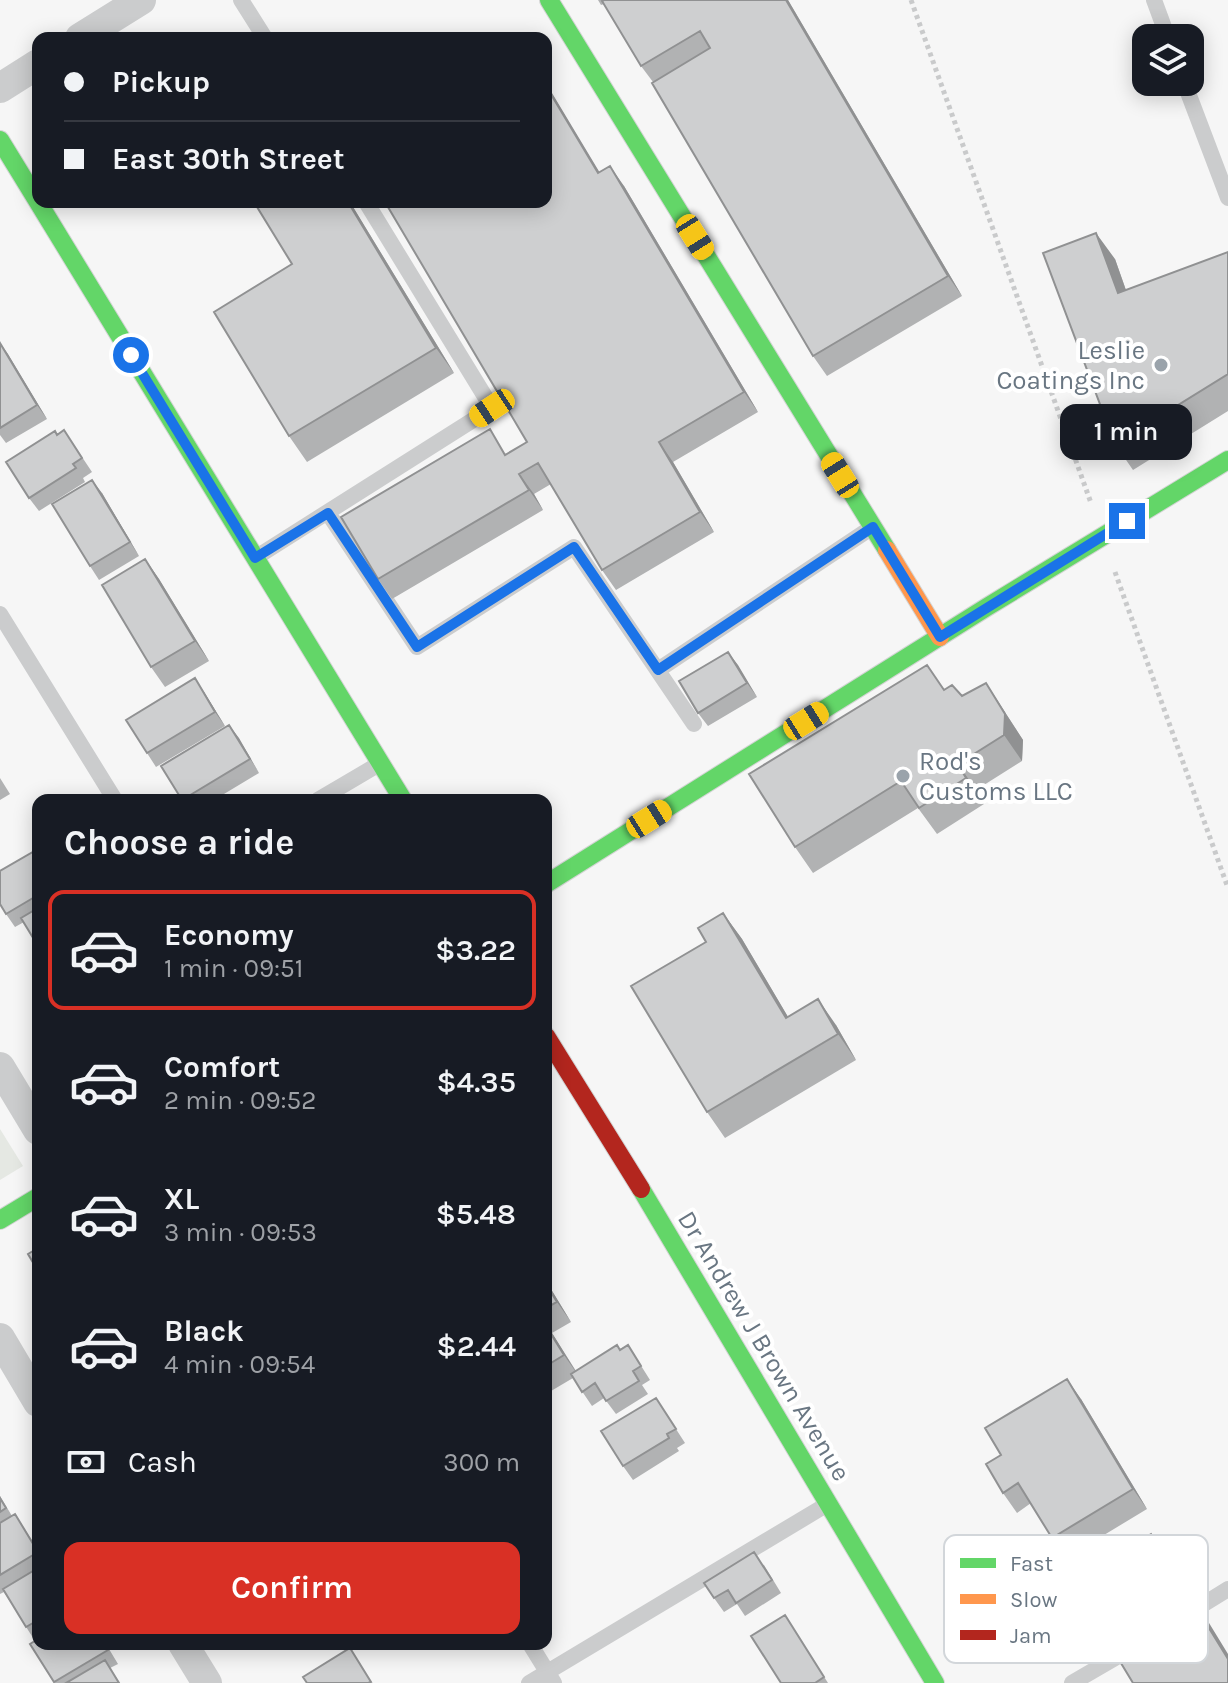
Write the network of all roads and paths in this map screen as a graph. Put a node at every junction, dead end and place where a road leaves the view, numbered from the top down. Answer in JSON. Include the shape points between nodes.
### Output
{"nodes":[{"id":1,"x":141,"y":0,"type":"edge"},
{"id":2,"x":241,"y":0,"type":"edge"},
{"id":3,"x":549,"y":0,"type":"edge"},
{"id":4,"x":911,"y":0,"type":"edge"},
{"id":5,"x":1154,"y":0,"type":"edge"},
{"id":6,"x":1163,"y":24,"type":"edge"},
{"id":7,"x":90,"y":32,"type":"edge"},
{"id":8,"x":261,"y":32,"type":"edge"},
{"id":9,"x":32,"y":68,"type":"edge"},
{"id":10,"x":0,"y":88,"type":"edge"},
{"id":11,"x":1190,"y":96,"type":"edge"},
{"id":12,"x":0,"y":140,"type":"edge"},
{"id":13,"x":1222,"y":164,"type":"edge"},
{"id":14,"x":32,"y":192,"type":"edge"},
{"id":15,"x":1228,"y":198,"type":"edge"},
{"id":16,"x":42,"y":208,"type":"edge"},
{"id":17,"x":370,"y":208,"type":"edge"},
{"id":18,"x":1228,"y":460,"type":"edge"},
{"id":19,"x":1091,"y":503,"type":"dead end"},
{"id":20,"x":328,"y":513,"type":"junction"},
{"id":21,"x":873,"y":527,"type":"junction"},
{"id":22,"x":255,"y":558,"type":"junction"},
{"id":23,"x":1114,"y":570,"type":"dead end"},
{"id":24,"x":0,"y":614,"type":"edge"},
{"id":25,"x":940,"y":637,"type":"junction"},
{"id":26,"x":658,"y":670,"type":"junction"},
{"id":27,"x":694,"y":724,"type":"edge"},
{"id":28,"x":380,"y":763,"type":"junction"},
{"id":29,"x":111,"y":794,"type":"edge"},
{"id":30,"x":328,"y":794,"type":"edge"},
{"id":31,"x":399,"y":794,"type":"edge"},
{"id":32,"x":552,"y":880,"type":"edge"},
{"id":33,"x":1228,"y":888,"type":"edge"},
{"id":34,"x":552,"y":1046,"type":"edge"},
{"id":35,"x":0,"y":1067,"type":"edge"},
{"id":36,"x":32,"y":1120,"type":"edge"},
{"id":37,"x":32,"y":1201,"type":"edge"},
{"id":38,"x":0,"y":1220,"type":"edge"},
{"id":39,"x":0,"y":1338,"type":"edge"},
{"id":40,"x":32,"y":1392,"type":"edge"},
{"id":41,"x":827,"y":1504,"type":"junction"},
{"id":42,"x":1228,"y":1589,"type":"edge"},
{"id":43,"x":1208,"y":1601,"type":"edge"},
{"id":44,"x":187,"y":1650,"type":"edge"},
{"id":45,"x":534,"y":1650,"type":"edge"},
{"id":46,"x":1106,"y":1663,"type":"edge"},
{"id":47,"x":550,"y":1677,"type":"edge"},
{"id":48,"x":207,"y":1683,"type":"edge"},
{"id":49,"x":529,"y":1683,"type":"edge"},
{"id":50,"x":935,"y":1683,"type":"edge"},
{"id":51,"x":1072,"y":1683,"type":"edge"}],
"edges":[{"from":1,"to":7,"type":"street"},
{"from":2,"to":8,"type":"lane"},
{"from":3,"to":21,"type":"main road"},
{"from":4,"to":19,"type":"path"},
{"from":5,"to":6,"type":"lane"},
{"from":9,"to":10,"type":"street"},
{"from":11,"to":13,"type":"lane"},
{"from":12,"to":14,"type":"main road"},
{"from":13,"to":15,"type":"lane"},
{"from":16,"to":22,"type":"main road"},
{"from":17,"to":20,"type":"lane","via":[[492,408]]},
{"from":18,"to":25,"type":"main road"},
{"from":20,"to":22,"type":"lane"},
{"from":20,"to":26,"type":"lane","via":[[417,647],[574,547]]},
{"from":21,"to":25,"type":"main road"},
{"from":21,"to":26,"type":"lane"},
{"from":22,"to":28,"type":"main road"},
{"from":23,"to":33,"type":"path"},
{"from":24,"to":29,"type":"lane"},
{"from":25,"to":32,"type":"main road"},
{"from":26,"to":27,"type":"lane"},
{"from":28,"to":30,"type":"lane"},
{"from":28,"to":31,"type":"main road"},
{"from":34,"to":41,"type":"main road","name":"Dr Andrew J Brown Avenue"},
{"from":35,"to":36,"type":"street"},
{"from":37,"to":38,"type":"main road"},
{"from":39,"to":40,"type":"street"},
{"from":41,"to":47,"type":"lane"},
{"from":41,"to":50,"type":"main road","name":"Dr Andrew J Brown Avenue"},
{"from":42,"to":43,"type":"lane"},
{"from":44,"to":48,"type":"street"},
{"from":45,"to":47,"type":"lane"},
{"from":46,"to":51,"type":"lane"},
{"from":47,"to":49,"type":"lane"}]}
